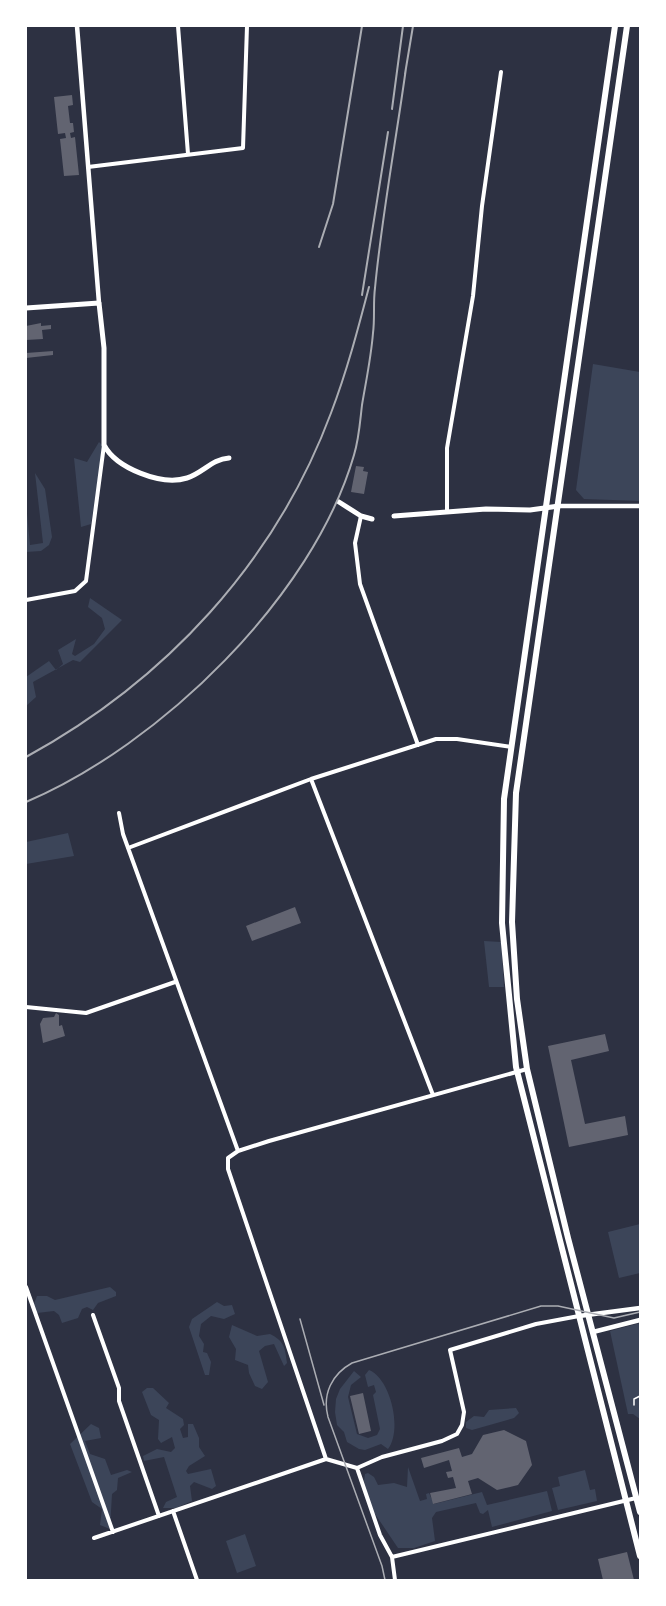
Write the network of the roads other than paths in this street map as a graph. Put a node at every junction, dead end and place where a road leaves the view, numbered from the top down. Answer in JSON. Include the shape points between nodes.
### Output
{"nodes":[{"id":1,"x":77,"y":26,"type":"edge"},
{"id":2,"x":178,"y":26,"type":"edge"},
{"id":3,"x":248,"y":26,"type":"edge"},
{"id":4,"x":615,"y":26,"type":"edge"},
{"id":5,"x":627,"y":26,"type":"edge"},
{"id":6,"x":609,"y":68,"type":"junction"},
{"id":7,"x":620,"y":70,"type":"junction"},
{"id":8,"x":501,"y":72,"type":"dead end"},
{"id":9,"x":188,"y":154,"type":"junction"},
{"id":10,"x":88,"y":167,"type":"junction"},
{"id":11,"x":99,"y":303,"type":"junction"},
{"id":12,"x":26,"y":308,"type":"edge"},
{"id":13,"x":575,"y":308,"type":"junction"},
{"id":14,"x":586,"y":309,"type":"junction"},
{"id":15,"x":104,"y":445,"type":"junction"},
{"id":16,"x":229,"y":458,"type":"dead end"},
{"id":17,"x":339,"y":502,"type":"dead end"},
{"id":18,"x":559,"y":506,"type":"junction"},
{"id":19,"x":640,"y":507,"type":"edge"},
{"id":20,"x":547,"y":508,"type":"junction"},
{"id":21,"x":447,"y":512,"type":"junction"},
{"id":22,"x":361,"y":516,"type":"junction"},
{"id":23,"x":394,"y":516,"type":"dead end"},
{"id":24,"x":372,"y":519,"type":"dead end"},
{"id":25,"x":26,"y":600,"type":"edge"},
{"id":26,"x":418,"y":745,"type":"junction"},
{"id":27,"x":513,"y":747,"type":"junction"},
{"id":28,"x":311,"y":779,"type":"junction"},
{"id":29,"x":119,"y":813,"type":"dead end"},
{"id":30,"x":128,"y":848,"type":"junction"},
{"id":31,"x":175,"y":982,"type":"junction"},
{"id":32,"x":26,"y":1008,"type":"edge"},
{"id":33,"x":527,"y":1069,"type":"junction"},
{"id":34,"x":517,"y":1072,"type":"junction"},
{"id":35,"x":434,"y":1095,"type":"junction"},
{"id":36,"x":238,"y":1151,"type":"junction"},
{"id":37,"x":26,"y":1287,"type":"edge"},
{"id":38,"x":640,"y":1308,"type":"edge"},
{"id":39,"x":589,"y":1314,"type":"junction"},
{"id":40,"x":93,"y":1315,"type":"dead end"},
{"id":41,"x":579,"y":1316,"type":"junction"},
{"id":42,"x":640,"y":1320,"type":"edge"},
{"id":43,"x":594,"y":1332,"type":"junction"},
{"id":44,"x":326,"y":1459,"type":"junction"},
{"id":45,"x":357,"y":1468,"type":"junction"},
{"id":46,"x":637,"y":1497,"type":"junction"},
{"id":47,"x":627,"y":1500,"type":"junction"},
{"id":48,"x":173,"y":1511,"type":"junction"},
{"id":49,"x":640,"y":1512,"type":"edge"},
{"id":50,"x":159,"y":1516,"type":"junction"},
{"id":51,"x":113,"y":1532,"type":"junction"},
{"id":52,"x":94,"y":1538,"type":"dead end"},
{"id":53,"x":640,"y":1556,"type":"edge"},
{"id":54,"x":392,"y":1557,"type":"junction"},
{"id":55,"x":197,"y":1581,"type":"edge"},
{"id":56,"x":395,"y":1581,"type":"edge"}],
"edges":[{"from":1,"to":10,"type":"street"},
{"from":2,"to":9,"type":"street"},
{"from":3,"to":9,"type":"street","via":[[243,148]]},
{"from":4,"to":6,"type":"main road"},
{"from":5,"to":7,"type":"main road"},
{"from":6,"to":7,"type":"main road"},
{"from":6,"to":13,"type":"main road"},
{"from":7,"to":14,"type":"main road"},
{"from":8,"to":21,"type":"street","via":[[473,296],[447,448]]},
{"from":9,"to":10,"type":"street"},
{"from":10,"to":11,"type":"street"},
{"from":11,"to":12,"type":"main road"},
{"from":11,"to":15,"type":"main road","via":[[104,348]]},
{"from":13,"to":14,"type":"main road"},
{"from":13,"to":20,"type":"main road"},
{"from":14,"to":18,"type":"main road"},
{"from":15,"to":16,"type":"main road","via":[[118,463],[164,478],[189,477]]},
{"from":15,"to":25,"type":"street","via":[[86,581],[75,591]]},
{"from":17,"to":22,"type":"main road"},
{"from":18,"to":19,"type":"street"},
{"from":18,"to":20,"type":"main road"},
{"from":18,"to":33,"type":"main road","via":[[513,826],[513,948]]},
{"from":20,"to":21,"type":"main road"},
{"from":20,"to":27,"type":"main road"},
{"from":21,"to":23,"type":"main road"},
{"from":22,"to":24,"type":"main road"},
{"from":22,"to":26,"type":"street","via":[[355,543],[360,584]]},
{"from":26,"to":27,"type":"street","via":[[444,738]]},
{"from":26,"to":28,"type":"street"},
{"from":27,"to":34,"type":"main road","via":[[504,799],[502,923]]},
{"from":28,"to":30,"type":"street"},
{"from":28,"to":35,"type":"street"},
{"from":29,"to":30,"type":"street"},
{"from":30,"to":31,"type":"street"},
{"from":31,"to":32,"type":"street","via":[[86,1013]]},
{"from":31,"to":36,"type":"street"},
{"from":33,"to":34,"type":"street"},
{"from":33,"to":39,"type":"main road"},
{"from":34,"to":35,"type":"street"},
{"from":34,"to":41,"type":"main road"},
{"from":35,"to":36,"type":"street"},
{"from":36,"to":44,"type":"street","via":[[228,1158],[228,1169]]},
{"from":37,"to":51,"type":"street"},
{"from":38,"to":39,"type":"street"},
{"from":39,"to":41,"type":"street"},
{"from":39,"to":43,"type":"main road"},
{"from":40,"to":50,"type":"street"},
{"from":41,"to":45,"type":"street","via":[[536,1324],[450,1350],[464,1412],[457,1434]]},
{"from":41,"to":47,"type":"main road"},
{"from":42,"to":43,"type":"street"},
{"from":43,"to":46,"type":"main road"},
{"from":44,"to":45,"type":"street"},
{"from":44,"to":48,"type":"street"},
{"from":45,"to":54,"type":"street","via":[[380,1535]]},
{"from":46,"to":47,"type":"street"},
{"from":46,"to":49,"type":"main road"},
{"from":47,"to":53,"type":"main road"},
{"from":47,"to":54,"type":"street"},
{"from":48,"to":50,"type":"street"},
{"from":48,"to":55,"type":"street"},
{"from":50,"to":51,"type":"street"},
{"from":51,"to":52,"type":"street"},
{"from":54,"to":56,"type":"street"}]}
